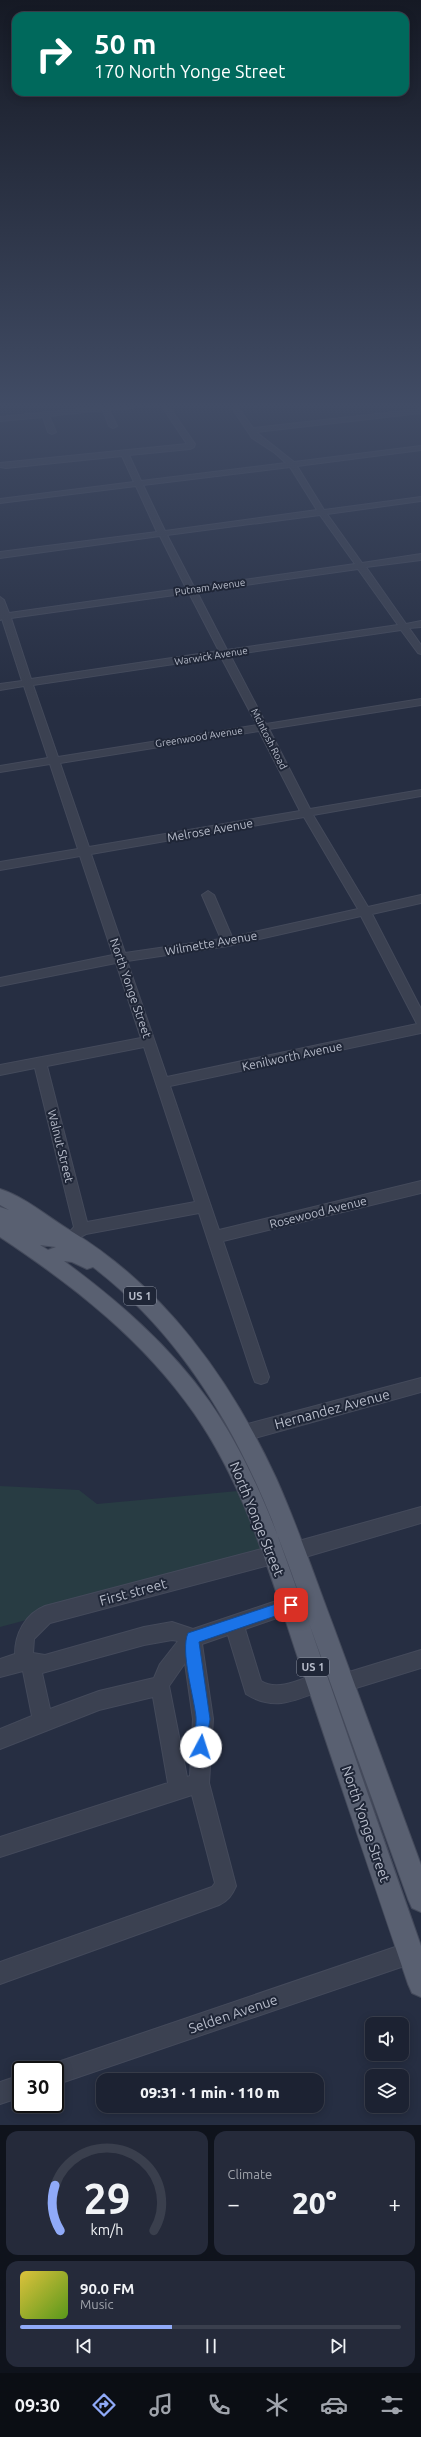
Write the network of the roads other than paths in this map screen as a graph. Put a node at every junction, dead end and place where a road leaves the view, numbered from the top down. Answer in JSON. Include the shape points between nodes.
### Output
{"nodes":[{"id":1,"x":146,"y":501,"type":"edge"},
{"id":2,"x":314,"y":501,"type":"edge"},
{"id":3,"x":404,"y":501,"type":"edge"},
{"id":4,"x":321,"y":512,"type":"junction"},
{"id":5,"x":162,"y":533,"type":"junction"},
{"id":6,"x":0,"y":555,"type":"edge"},
{"id":7,"x":421,"y":557,"type":"edge"},
{"id":8,"x":360,"y":566,"type":"junction"},
{"id":9,"x":192,"y":589,"type":"junction"},
{"id":10,"x":0,"y":600,"type":"edge"},
{"id":11,"x":3,"y":616,"type":"edge"},
{"id":12,"x":421,"y":624,"type":"edge"},
{"id":13,"x":404,"y":626,"type":"junction"},
{"id":14,"x":421,"y":651,"type":"edge"},
{"id":15,"x":226,"y":653,"type":"junction"},
{"id":16,"x":28,"y":683,"type":"junction"},
{"id":17,"x":0,"y":687,"type":"edge"},
{"id":18,"x":421,"y":702,"type":"edge"},
{"id":19,"x":263,"y":727,"type":"junction"},
{"id":20,"x":54,"y":760,"type":"junction"},
{"id":21,"x":0,"y":769,"type":"edge"},
{"id":22,"x":421,"y":793,"type":"edge"},
{"id":23,"x":307,"y":813,"type":"junction"},
{"id":24,"x":84,"y":851,"type":"junction"},
{"id":25,"x":0,"y":866,"type":"edge"},
{"id":26,"x":208,"y":894,"type":"dead end"},
{"id":27,"x":421,"y":899,"type":"edge"},
{"id":28,"x":364,"y":910,"type":"junction"},
{"id":29,"x":228,"y":942,"type":"junction"},
{"id":30,"x":121,"y":958,"type":"junction"},
{"id":31,"x":0,"y":982,"type":"edge"},
{"id":32,"x":421,"y":1021,"type":"edge"},
{"id":33,"x":421,"y":1028,"type":"edge"},
{"id":34,"x":148,"y":1041,"type":"junction"},
{"id":35,"x":40,"y":1062,"type":"junction"},
{"id":36,"x":0,"y":1070,"type":"edge"},
{"id":37,"x":163,"y":1083,"type":"junction"},
{"id":38,"x":421,"y":1187,"type":"edge"},
{"id":39,"x":0,"y":1196,"type":"edge"},
{"id":40,"x":204,"y":1206,"type":"junction"},
{"id":41,"x":0,"y":1214,"type":"edge"},
{"id":42,"x":0,"y":1228,"type":"edge"},
{"id":43,"x":75,"y":1234,"type":"junction"},
{"id":44,"x":215,"y":1237,"type":"junction"},
{"id":45,"x":47,"y":1259,"type":"junction"},
{"id":46,"x":119,"y":1276,"type":"junction"},
{"id":47,"x":261,"y":1377,"type":"dead end"},
{"id":48,"x":421,"y":1385,"type":"edge"},
{"id":49,"x":201,"y":1407,"type":"junction"},
{"id":50,"x":244,"y":1433,"type":"junction"},
{"id":51,"x":225,"y":1445,"type":"junction"},
{"id":52,"x":264,"y":1472,"type":"junction"},
{"id":53,"x":421,"y":1515,"type":"edge"},
{"id":54,"x":295,"y":1551,"type":"junction"},
{"id":55,"x":273,"y":1555,"type":"junction"},
{"id":56,"x":291,"y":1605,"type":"junction"},
{"id":57,"x":234,"y":1623,"type":"junction"},
{"id":58,"x":192,"y":1638,"type":"junction"},
{"id":59,"x":421,"y":1659,"type":"edge"},
{"id":60,"x":27,"y":1661,"type":"junction"},
{"id":61,"x":0,"y":1668,"type":"edge"},
{"id":62,"x":318,"y":1682,"type":"junction"},
{"id":63,"x":343,"y":1684,"type":"junction"},
{"id":64,"x":160,"y":1686,"type":"junction"},
{"id":65,"x":43,"y":1722,"type":"junction"},
{"id":66,"x":0,"y":1739,"type":"edge"},
{"id":67,"x":199,"y":1783,"type":"junction"},
{"id":68,"x":179,"y":1789,"type":"junction"},
{"id":69,"x":0,"y":1847,"type":"edge"},
{"id":70,"x":421,"y":1899,"type":"edge"},
{"id":71,"x":417,"y":1968,"type":"edge"},
{"id":72,"x":0,"y":1973,"type":"edge"},
{"id":73,"x":64,"y":2071,"type":"edge"},
{"id":74,"x":12,"y":2089,"type":"edge"},
{"id":75,"x":0,"y":2093,"type":"edge"}],
"edges":[{"from":1,"to":5,"type":"street","name":"McIntosh Road"},
{"from":2,"to":4,"type":"street"},
{"from":3,"to":4,"type":"street"},
{"from":4,"to":5,"type":"street"},
{"from":4,"to":8,"type":"street"},
{"from":5,"to":6,"type":"street"},
{"from":5,"to":9,"type":"street","name":"McIntosh Road"},
{"from":7,"to":8,"type":"street","name":"Putnam Avenue"},
{"from":8,"to":9,"type":"street","name":"Putnam Avenue"},
{"from":8,"to":13,"type":"street"},
{"from":9,"to":11,"type":"street","name":"Putnam Avenue"},
{"from":9,"to":15,"type":"street","name":"McIntosh Road"},
{"from":10,"to":11,"type":"street","name":"North Yonge Street"},
{"from":11,"to":16,"type":"street","name":"North Yonge Street"},
{"from":12,"to":13,"type":"street","name":"Warwick Avenue"},
{"from":13,"to":14,"type":"street"},
{"from":13,"to":15,"type":"street","name":"Warwick Avenue"},
{"from":15,"to":16,"type":"street","name":"Warwick Avenue"},
{"from":15,"to":19,"type":"street","name":"McIntosh Road"},
{"from":16,"to":17,"type":"street","name":"Warwick Avenue"},
{"from":16,"to":20,"type":"street","name":"North Yonge Street"},
{"from":18,"to":19,"type":"street","name":"Greenwood Avenue"},
{"from":19,"to":20,"type":"street","name":"Greenwood Avenue"},
{"from":19,"to":23,"type":"street","name":"McIntosh Road"},
{"from":20,"to":21,"type":"street","name":"Greenwood Avenue"},
{"from":20,"to":24,"type":"street","name":"North Yonge Street"},
{"from":22,"to":23,"type":"street","name":"Melrose Avenue"},
{"from":23,"to":24,"type":"street","name":"Melrose Avenue"},
{"from":23,"to":28,"type":"street","name":"McIntosh Road"},
{"from":24,"to":25,"type":"street","name":"Melrose Avenue"},
{"from":24,"to":30,"type":"street","name":"North Yonge Street"},
{"from":26,"to":29,"type":"street"},
{"from":27,"to":28,"type":"street","name":"Wilmette Avenue"},
{"from":28,"to":29,"type":"street","name":"Wilmette Avenue"},
{"from":28,"to":32,"type":"street","name":"McIntosh Road"},
{"from":29,"to":30,"type":"street","name":"Wilmette Avenue"},
{"from":30,"to":31,"type":"street","name":"Wilmette Avenue"},
{"from":30,"to":34,"type":"street","name":"North Yonge Street"},
{"from":33,"to":37,"type":"street","name":"Kenilworth Avenue"},
{"from":34,"to":35,"type":"street"},
{"from":34,"to":37,"type":"street","name":"North Yonge Street"},
{"from":35,"to":36,"type":"street"},
{"from":35,"to":43,"type":"street","name":"Walnut Street"},
{"from":37,"to":40,"type":"street","name":"North Yonge Street"},
{"from":38,"to":44,"type":"street","name":"Rosewood Avenue"},
{"from":39,"to":43,"type":"main road","name":"North Yonge Street","number":"US 1"},
{"from":40,"to":43,"type":"street"},
{"from":40,"to":44,"type":"street","name":"North Yonge Street"},
{"from":41,"to":43,"type":"main road","via":[[46,1240],[57,1242]]},
{"from":42,"to":45,"type":"main road","name":"North Yonge Street","number":"US 1"},
{"from":43,"to":46,"type":"main road","name":"North Yonge Street","number":"US 1"},
{"from":44,"to":47,"type":"street","name":"North Yonge Street"},
{"from":45,"to":46,"type":"main road","via":[[60,1253],[76,1254],[101,1271]]},
{"from":45,"to":49,"type":"main road","name":"North Yonge Street","number":"US 1","via":[[93,1292],[140,1334]]},
{"from":46,"to":50,"type":"main road","name":"North Yonge Street","number":"US 1","via":[[173,1330],[195,1357]]},
{"from":48,"to":50,"type":"street","name":"Hernandez Avenue"},
{"from":49,"to":50,"type":"main road","via":[[233,1430]]},
{"from":49,"to":51,"type":"main road","name":"North Yonge Street","number":"US 1"},
{"from":50,"to":52,"type":"main road","name":"North Yonge Street","number":"US 1"},
{"from":51,"to":52,"type":"main road","via":[[234,1446],[243,1452]]},
{"from":51,"to":55,"type":"main road","name":"North Yonge Street","number":"US 1"},
{"from":52,"to":54,"type":"main road","name":"North Yonge Street","number":"US 1"},
{"from":53,"to":54,"type":"street"},
{"from":54,"to":63,"type":"main road","name":"North Yonge Street","number":"US 1"},
{"from":55,"to":56,"type":"main road","name":"North Yonge Street","number":"US 1"},
{"from":55,"to":60,"type":"street","name":"First street","via":[[45,1615],[29,1629],[23,1641]]},
{"from":56,"to":57,"type":"street"},
{"from":56,"to":62,"type":"main road","name":"North Yonge Street","number":"US 1"},
{"from":57,"to":58,"type":"street"},
{"from":57,"to":62,"type":"street","via":[[253,1687],[260,1693],[284,1694]]},
{"from":58,"to":60,"type":"street","via":[[172,1631],[144,1636],[45,1664]]},
{"from":58,"to":64,"type":"street","via":[[167,1671]]},
{"from":58,"to":67,"type":"street","via":[[203,1719]]},
{"from":59,"to":63,"type":"street"},
{"from":60,"to":61,"type":"street"},
{"from":60,"to":65,"type":"street","name":"First street"},
{"from":62,"to":71,"type":"main road","name":"North Yonge Street","number":"US 1"},
{"from":63,"to":70,"type":"main road","name":"North Yonge Street","number":"US 1"},
{"from":64,"to":65,"type":"street","via":[[136,1690]]},
{"from":64,"to":68,"type":"street"},
{"from":65,"to":66,"type":"street"},
{"from":67,"to":68,"type":"street"},
{"from":67,"to":72,"type":"street","via":[[209,1812],[226,1886],[219,1895]]},
{"from":68,"to":69,"type":"street"},
{"from":71,"to":73,"type":"street","name":"Selden Avenue"},
{"from":74,"to":75,"type":"street"}]}
